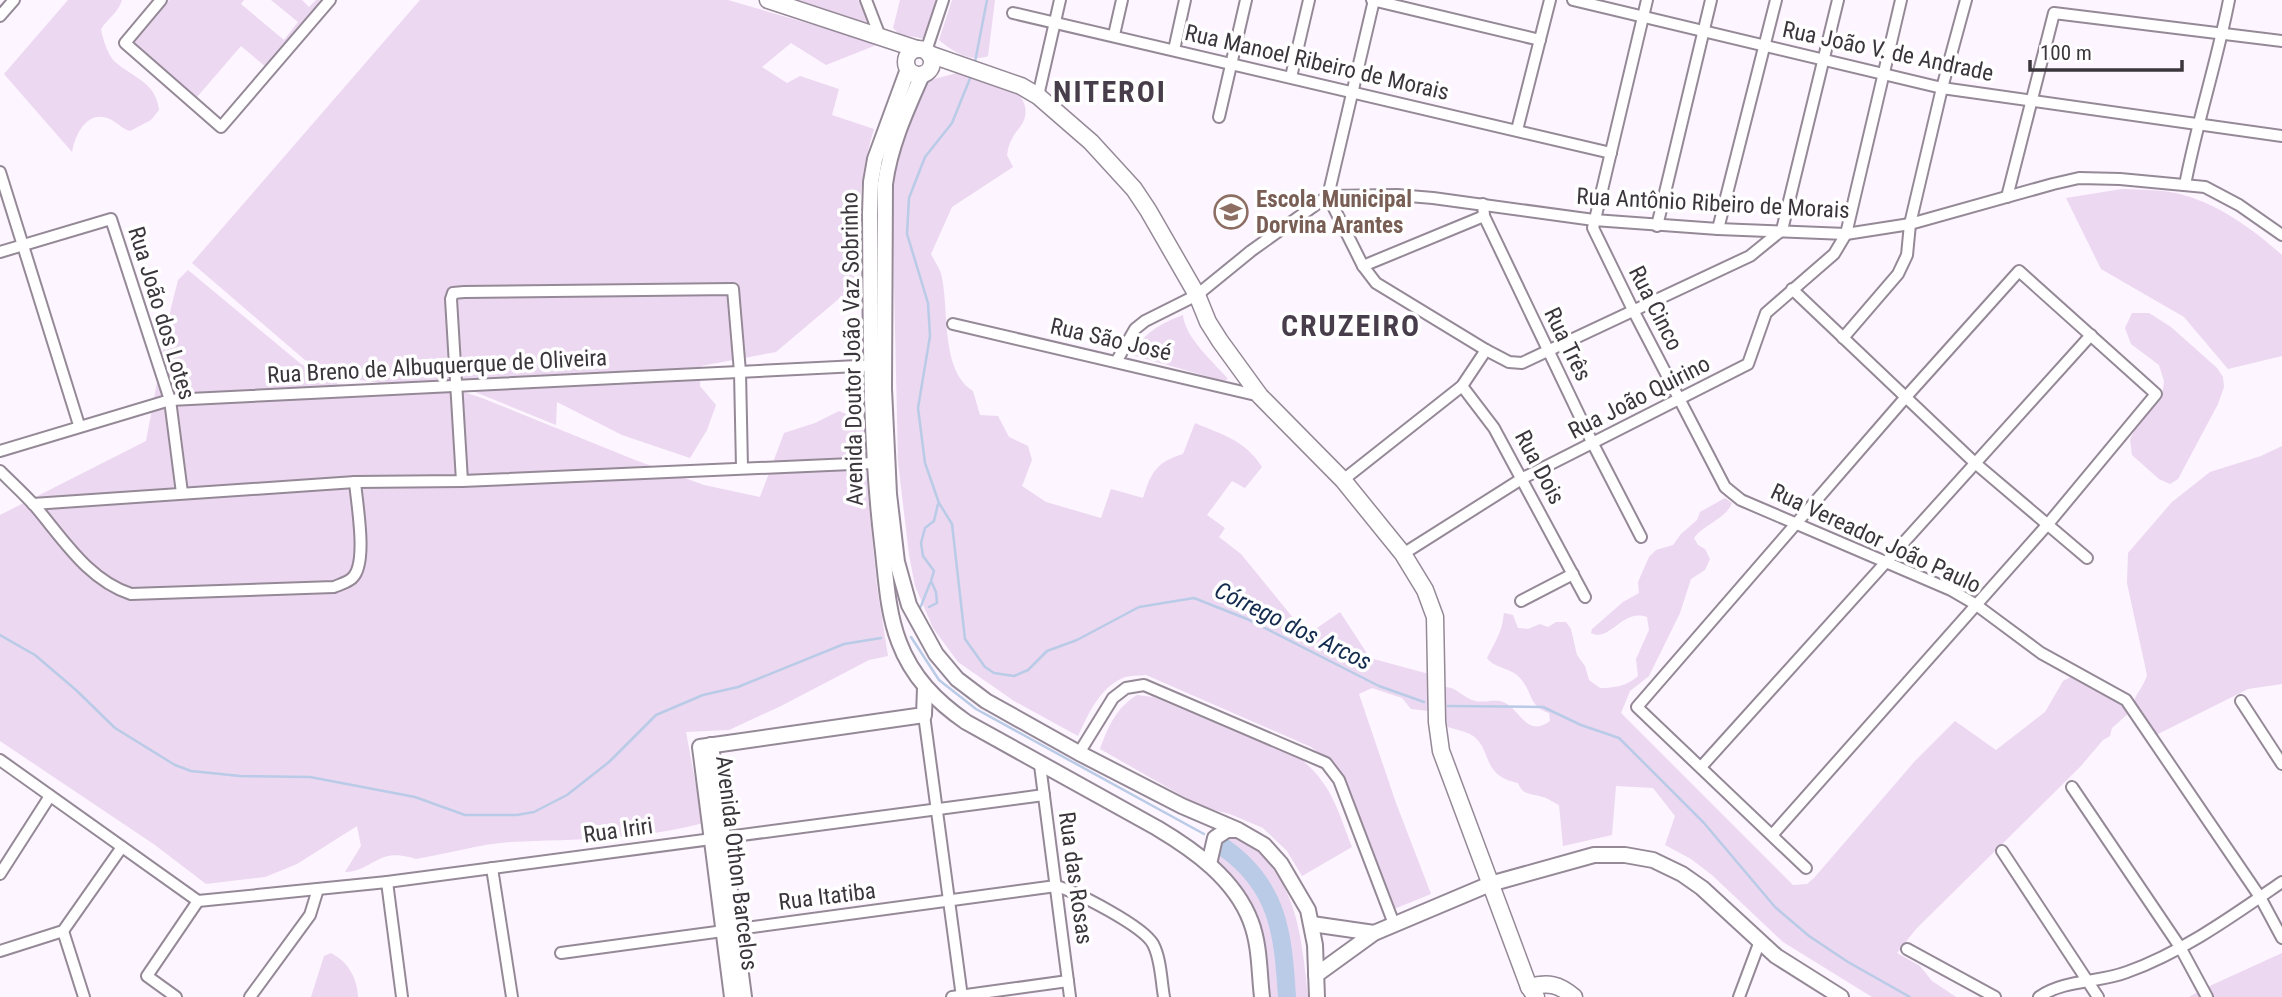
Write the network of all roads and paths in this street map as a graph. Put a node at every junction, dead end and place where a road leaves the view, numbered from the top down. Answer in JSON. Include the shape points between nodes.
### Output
{"nodes":[{"id":1,"x":14,"y":0,"type":"edge"},
{"id":2,"x":161,"y":0,"type":"edge"},
{"id":3,"x":330,"y":0,"type":"edge"},
{"id":4,"x":768,"y":0,"type":"edge"},
{"id":5,"x":866,"y":0,"type":"edge"},
{"id":6,"x":943,"y":0,"type":"edge"},
{"id":7,"x":1060,"y":0,"type":"edge"},
{"id":8,"x":1122,"y":0,"type":"edge"},
{"id":9,"x":1185,"y":0,"type":"edge"},
{"id":10,"x":1246,"y":0,"type":"edge"},
{"id":11,"x":1309,"y":0,"type":"edge"},
{"id":12,"x":1373,"y":0,"type":"edge"},
{"id":13,"x":1550,"y":0,"type":"edge"},
{"id":14,"x":1573,"y":0,"type":"edge"},
{"id":15,"x":1647,"y":0,"type":"edge"},
{"id":16,"x":1711,"y":0,"type":"edge"},
{"id":17,"x":1776,"y":0,"type":"edge"},
{"id":18,"x":1838,"y":0,"type":"edge"},
{"id":19,"x":1901,"y":0,"type":"edge"},
{"id":20,"x":1966,"y":0,"type":"edge"},
{"id":21,"x":2229,"y":0,"type":"edge"},
{"id":22,"x":1013,"y":13,"type":"dead end"},
{"id":23,"x":0,"y":16,"type":"edge"},
{"id":24,"x":1643,"y":17,"type":"junction"},
{"id":25,"x":1055,"y":23,"type":"junction"},
{"id":26,"x":1704,"y":31,"type":"junction"},
{"id":27,"x":2222,"y":33,"type":"junction"},
{"id":28,"x":1114,"y":35,"type":"junction"},
{"id":29,"x":883,"y":39,"type":"junction"},
{"id":30,"x":1540,"y":40,"type":"junction"},
{"id":31,"x":2282,"y":41,"type":"edge"},
{"id":32,"x":1764,"y":46,"type":"junction"},
{"id":33,"x":1174,"y":50,"type":"junction"},
{"id":34,"x":924,"y":51,"type":"junction"},
{"id":35,"x":1824,"y":61,"type":"junction"},
{"id":36,"x":1231,"y":63,"type":"junction"},
{"id":37,"x":966,"y":66,"type":"junction"},
{"id":38,"x":915,"y":71,"type":"junction"},
{"id":39,"x":1884,"y":76,"type":"junction"},
{"id":40,"x":1291,"y":77,"type":"junction"},
{"id":41,"x":1942,"y":88,"type":"junction"},
{"id":42,"x":1351,"y":92,"type":"junction"},
{"id":43,"x":1038,"y":96,"type":"junction"},
{"id":44,"x":2031,"y":101,"type":"junction"},
{"id":45,"x":1219,"y":117,"type":"dead end"},
{"id":46,"x":2197,"y":125,"type":"junction"},
{"id":47,"x":1517,"y":130,"type":"junction"},
{"id":48,"x":2282,"y":136,"type":"edge"},
{"id":49,"x":1611,"y":153,"type":"junction"},
{"id":50,"x":0,"y":172,"type":"edge"},
{"id":51,"x":2185,"y":185,"type":"junction"},
{"id":52,"x":1328,"y":196,"type":"junction"},
{"id":53,"x":2007,"y":197,"type":"junction"},
{"id":54,"x":1483,"y":204,"type":"junction"},
{"id":55,"x":1483,"y":216,"type":"junction"},
{"id":56,"x":1594,"y":220,"type":"junction"},
{"id":57,"x":1910,"y":224,"type":"junction"},
{"id":58,"x":1657,"y":226,"type":"junction"},
{"id":59,"x":1718,"y":229,"type":"junction"},
{"id":60,"x":1782,"y":230,"type":"junction"},
{"id":61,"x":1846,"y":234,"type":"junction"},
{"id":62,"x":2282,"y":235,"type":"edge"},
{"id":63,"x":23,"y":245,"type":"junction"},
{"id":64,"x":0,"y":252,"type":"edge"},
{"id":65,"x":1363,"y":266,"type":"junction"},
{"id":66,"x":1792,"y":289,"type":"junction"},
{"id":67,"x":1197,"y":295,"type":"junction"},
{"id":68,"x":1633,"y":310,"type":"junction"},
{"id":69,"x":953,"y":324,"type":"dead end"},
{"id":70,"x":2091,"y":335,"type":"junction"},
{"id":71,"x":1843,"y":338,"type":"junction"},
{"id":72,"x":1486,"y":350,"type":"junction"},
{"id":73,"x":1547,"y":350,"type":"junction"},
{"id":74,"x":1116,"y":362,"type":"junction"},
{"id":75,"x":878,"y":365,"type":"junction"},
{"id":76,"x":740,"y":372,"type":"junction"},
{"id":77,"x":456,"y":386,"type":"junction"},
{"id":78,"x":1462,"y":386,"type":"junction"},
{"id":79,"x":1260,"y":396,"type":"junction"},
{"id":80,"x":1905,"y":398,"type":"junction"},
{"id":81,"x":170,"y":400,"type":"junction"},
{"id":82,"x":1679,"y":401,"type":"junction"},
{"id":83,"x":79,"y":425,"type":"junction"},
{"id":84,"x":1593,"y":444,"type":"junction"},
{"id":85,"x":0,"y":451,"type":"edge"},
{"id":86,"x":874,"y":463,"type":"junction"},
{"id":87,"x":1975,"y":463,"type":"junction"},
{"id":88,"x":742,"y":468,"type":"junction"},
{"id":89,"x":0,"y":471,"type":"edge"},
{"id":90,"x":1523,"y":478,"type":"junction"},
{"id":91,"x":1343,"y":480,"type":"junction"},
{"id":92,"x":463,"y":481,"type":"junction"},
{"id":93,"x":355,"y":482,"type":"junction"},
{"id":94,"x":1725,"y":487,"type":"joint"},
{"id":95,"x":182,"y":493,"type":"junction"},
{"id":96,"x":33,"y":504,"type":"junction"},
{"id":97,"x":1798,"y":524,"type":"junction"},
{"id":98,"x":2048,"y":524,"type":"junction"},
{"id":99,"x":1641,"y":537,"type":"dead end"},
{"id":100,"x":1403,"y":554,"type":"junction"},
{"id":101,"x":2087,"y":558,"type":"dead end"},
{"id":102,"x":1886,"y":563,"type":"junction"},
{"id":103,"x":1573,"y":574,"type":"junction"},
{"id":104,"x":1585,"y":597,"type":"dead end"},
{"id":105,"x":1521,"y":601,"type":"dead end"},
{"id":106,"x":1975,"y":604,"type":"junction"},
{"id":107,"x":925,"y":632,"type":"junction"},
{"id":108,"x":898,"y":642,"type":"junction"},
{"id":109,"x":925,"y":688,"type":"junction"},
{"id":110,"x":2241,"y":701,"type":"dead end"},
{"id":111,"x":923,"y":715,"type":"junction"},
{"id":112,"x":1079,"y":753,"type":"junction"},
{"id":113,"x":0,"y":760,"type":"edge"},
{"id":114,"x":2282,"y":764,"type":"edge"},
{"id":115,"x":1040,"y":765,"type":"junction"},
{"id":116,"x":1701,"y":767,"type":"junction"},
{"id":117,"x":2072,"y":788,"type":"dead end"},
{"id":118,"x":1044,"y":795,"type":"junction"},
{"id":119,"x":51,"y":796,"type":"junction"},
{"id":120,"x":937,"y":809,"type":"junction"},
{"id":121,"x":1238,"y":830,"type":"junction"},
{"id":122,"x":1773,"y":834,"type":"junction"},
{"id":123,"x":717,"y":838,"type":"junction"},
{"id":124,"x":122,"y":847,"type":"junction"},
{"id":125,"x":2002,"y":851,"type":"dead end"},
{"id":126,"x":1209,"y":864,"type":"junction"},
{"id":127,"x":492,"y":868,"type":"junction"},
{"id":128,"x":1806,"y":868,"type":"dead end"},
{"id":129,"x":0,"y":874,"type":"edge"},
{"id":130,"x":387,"y":882,"type":"junction"},
{"id":131,"x":2282,"y":882,"type":"edge"},
{"id":132,"x":1490,"y":884,"type":"junction"},
{"id":133,"x":1056,"y":886,"type":"junction"},
{"id":134,"x":318,"y":889,"type":"junction"},
{"id":135,"x":2260,"y":897,"type":"junction"},
{"id":136,"x":198,"y":901,"type":"junction"},
{"id":137,"x":949,"y":902,"type":"junction"},
{"id":138,"x":1312,"y":924,"type":"junction"},
{"id":139,"x":1394,"y":924,"type":"junction"},
{"id":140,"x":729,"y":929,"type":"junction"},
{"id":141,"x":63,"y":932,"type":"junction"},
{"id":142,"x":1374,"y":933,"type":"junction"},
{"id":143,"x":2282,"y":938,"type":"edge"},
{"id":144,"x":1760,"y":941,"type":"junction"},
{"id":145,"x":2180,"y":947,"type":"junction"},
{"id":146,"x":1907,"y":949,"type":"dead end"},
{"id":147,"x":0,"y":951,"type":"edge"},
{"id":148,"x":561,"y":953,"type":"dead end"},
{"id":149,"x":1316,"y":975,"type":"junction"},
{"id":150,"x":1068,"y":981,"type":"junction"},
{"id":151,"x":2090,"y":981,"type":"junction"},
{"id":152,"x":1533,"y":992,"type":"edge"},
{"id":153,"x":84,"y":997,"type":"edge"},
{"id":154,"x":176,"y":997,"type":"edge"},
{"id":155,"x":250,"y":997,"type":"edge"},
{"id":156,"x":402,"y":997,"type":"edge"},
{"id":157,"x":512,"y":997,"type":"edge"},
{"id":158,"x":732,"y":997,"type":"edge"},
{"id":159,"x":744,"y":997,"type":"edge"},
{"id":160,"x":958,"y":997,"type":"edge"},
{"id":161,"x":1070,"y":997,"type":"edge"},
{"id":162,"x":1164,"y":997,"type":"edge"},
{"id":163,"x":1262,"y":997,"type":"edge"},
{"id":164,"x":1317,"y":997,"type":"edge"},
{"id":165,"x":1574,"y":997,"type":"edge"},
{"id":166,"x":1739,"y":997,"type":"edge"},
{"id":167,"x":1841,"y":997,"type":"edge"},
{"id":168,"x":1995,"y":997,"type":"edge"},
{"id":169,"x":2039,"y":997,"type":"edge"},
{"id":170,"x":2098,"y":997,"type":"edge"},
{"id":171,"x":2207,"y":997,"type":"edge"}],
"edges":[{"from":1,"to":23,"type":"street"},
{"from":2,"to":3,"type":"street","via":[[125,43],[221,127]]},
{"from":4,"to":29,"type":"main road"},
{"from":5,"to":29,"type":"street"},
{"from":6,"to":34,"type":"street"},
{"from":7,"to":25,"type":"street"},
{"from":8,"to":28,"type":"street"},
{"from":9,"to":33,"type":"street"},
{"from":10,"to":36,"type":"street"},
{"from":11,"to":40,"type":"street"},
{"from":12,"to":30,"type":"street"},
{"from":12,"to":42,"type":"street"},
{"from":13,"to":30,"type":"street"},
{"from":14,"to":24,"type":"street","name":"Rua João V. de Andrade"},
{"from":15,"to":24,"type":"street"},
{"from":16,"to":26,"type":"street"},
{"from":17,"to":32,"type":"street"},
{"from":18,"to":35,"type":"street"},
{"from":19,"to":39,"type":"street"},
{"from":20,"to":41,"type":"street"},
{"from":21,"to":27,"type":"street"},
{"from":22,"to":25,"type":"street","name":"Rua Manoel Ribeiro de Morais"},
{"from":24,"to":26,"type":"street","name":"Rua João V. de Andrade"},
{"from":24,"to":49,"type":"street"},
{"from":25,"to":28,"type":"street","name":"Rua Manoel Ribeiro de Morais"},
{"from":25,"to":43,"type":"street"},
{"from":26,"to":32,"type":"street","name":"Rua João V. de Andrade"},
{"from":26,"to":58,"type":"street"},
{"from":27,"to":31,"type":"street"},
{"from":27,"to":44,"type":"street","via":[[2054,13]]},
{"from":27,"to":46,"type":"street"},
{"from":28,"to":33,"type":"street","name":"Rua Manoel Ribeiro de Morais"},
{"from":29,"to":34,"type":"main road"},
{"from":29,"to":38,"type":"main road"},
{"from":30,"to":47,"type":"street"},
{"from":32,"to":35,"type":"street","name":"Rua João V. de Andrade"},
{"from":32,"to":59,"type":"street"},
{"from":33,"to":36,"type":"street","name":"Rua Manoel Ribeiro de Morais"},
{"from":34,"to":37,"type":"main road"},
{"from":34,"to":38,"type":"main road","via":[[910,53]]},
{"from":34,"to":38,"type":"main road","via":[[932,65]]},
{"from":35,"to":39,"type":"street","name":"Rua João V. de Andrade"},
{"from":35,"to":60,"type":"street"},
{"from":36,"to":40,"type":"street","name":"Rua Manoel Ribeiro de Morais"},
{"from":36,"to":45,"type":"street"},
{"from":37,"to":38,"type":"main road"},
{"from":37,"to":43,"type":"main road"},
{"from":38,"to":75,"type":"street","name":"Avenida Doutor João Vaz Sobrinho","via":[[875,159],[871,182]]},
{"from":39,"to":41,"type":"street","name":"Rua João V. de Andrade"},
{"from":39,"to":61,"type":"street"},
{"from":40,"to":42,"type":"street","name":"Rua Manoel Ribeiro de Morais"},
{"from":41,"to":44,"type":"street","name":"Rua João V. de Andrade"},
{"from":41,"to":57,"type":"street"},
{"from":42,"to":47,"type":"street","name":"Rua Manoel Ribeiro de Morais"},
{"from":42,"to":52,"type":"street"},
{"from":43,"to":67,"type":"main road","via":[[1091,142],[1133,189]]},
{"from":44,"to":46,"type":"street","name":"Rua João V. de Andrade"},
{"from":44,"to":53,"type":"street"},
{"from":46,"to":48,"type":"street","name":"Rua João V. de Andrade"},
{"from":46,"to":51,"type":"street"},
{"from":47,"to":49,"type":"street","name":"Rua Manoel Ribeiro de Morais"},
{"from":49,"to":56,"type":"street"},
{"from":50,"to":63,"type":"street"},
{"from":51,"to":53,"type":"street","name":"Rua Antônio Ribeiro de Morais","via":[[2079,178]]},
{"from":51,"to":62,"type":"street","name":"Rua Antônio Ribeiro de Morais","via":[[2221,195]]},
{"from":52,"to":54,"type":"street","name":"Rua Antônio Ribeiro de Morais","via":[[1397,195]]},
{"from":52,"to":65,"type":"street"},
{"from":52,"to":67,"type":"street"},
{"from":53,"to":57,"type":"street","name":"Rua Antônio Ribeiro de Morais"},
{"from":54,"to":55,"type":"street","name":"Rua Três"},
{"from":54,"to":56,"type":"street","name":"Rua Antônio Ribeiro de Morais"},
{"from":55,"to":65,"type":"street"},
{"from":55,"to":73,"type":"street","name":"Rua Três"},
{"from":56,"to":58,"type":"street","name":"Rua Antônio Ribeiro de Morais"},
{"from":56,"to":68,"type":"street","name":"Rua Cinco","via":[[1594,234]]},
{"from":57,"to":61,"type":"street","name":"Rua Antônio Ribeiro de Morais"},
{"from":57,"to":71,"type":"street","via":[[1907,255],[1898,274]]},
{"from":58,"to":59,"type":"street","name":"Rua Antônio Ribeiro de Morais"},
{"from":59,"to":60,"type":"street","name":"Rua Antônio Ribeiro de Morais"},
{"from":60,"to":61,"type":"street","name":"Rua Antônio Ribeiro de Morais"},
{"from":60,"to":68,"type":"street","via":[[1750,256]]},
{"from":61,"to":66,"type":"street","name":"Rua João Quirino","via":[[1834,254]]},
{"from":63,"to":64,"type":"street","name":"Rua João dos Lotes"},
{"from":63,"to":81,"type":"street","name":"Rua João dos Lotes","via":[[111,219]]},
{"from":63,"to":83,"type":"street"},
{"from":65,"to":72,"type":"street","via":[[1384,290]]},
{"from":66,"to":71,"type":"street"},
{"from":66,"to":82,"type":"street","name":"Rua João Quirino","via":[[1766,313],[1748,364]]},
{"from":67,"to":74,"type":"street","via":[[1135,329]]},
{"from":67,"to":79,"type":"main road","via":[[1208,322]]},
{"from":68,"to":73,"type":"street"},
{"from":68,"to":82,"type":"street","name":"Rua Cinco"},
{"from":69,"to":74,"type":"street","name":"Rua São José"},
{"from":70,"to":80,"type":"street","via":[[2020,271]]},
{"from":70,"to":87,"type":"street"},
{"from":70,"to":98,"type":"street","via":[[2156,394]]},
{"from":71,"to":80,"type":"street"},
{"from":72,"to":73,"type":"street","via":[[1521,363]]},
{"from":72,"to":78,"type":"street"},
{"from":73,"to":84,"type":"street","name":"Rua Três"},
{"from":74,"to":79,"type":"street","name":"Rua São José"},
{"from":75,"to":76,"type":"street","name":"Rua Breno de Albuquerque de Oliveira"},
{"from":75,"to":86,"type":"street","name":"Avenida Doutor João Vaz Sobrinho"},
{"from":75,"to":107,"type":"street","name":"Avenida Doutor João Vaz Sobrinho","via":[[897,562],[909,605]]},
{"from":76,"to":77,"type":"street","name":"Rua Breno de Albuquerque de Oliveira"},
{"from":76,"to":77,"type":"street","via":[[733,289],[464,292],[453,293],[450,299]]},
{"from":76,"to":88,"type":"street"},
{"from":77,"to":81,"type":"street","name":"Rua Breno de Albuquerque de Oliveira"},
{"from":77,"to":92,"type":"street"},
{"from":78,"to":90,"type":"street","name":"Rua Dois"},
{"from":78,"to":91,"type":"street"},
{"from":79,"to":91,"type":"main road"},
{"from":80,"to":87,"type":"street"},
{"from":80,"to":97,"type":"street"},
{"from":81,"to":83,"type":"street","name":"Rua Breno de Albuquerque de Oliveira"},
{"from":81,"to":95,"type":"street","name":"Rua João dos Lotes"},
{"from":82,"to":84,"type":"street","name":"Rua João Quirino"},
{"from":82,"to":94,"type":"street","name":"Rua Cinco"},
{"from":83,"to":85,"type":"street","name":"Rua Breno de Albuquerque de Oliveira"},
{"from":84,"to":90,"type":"street","name":"Rua João Quirino"},
{"from":84,"to":99,"type":"street","name":"Rua Três"},
{"from":86,"to":88,"type":"street"},
{"from":86,"to":108,"type":"street","name":"Avenida Doutor João Vaz Sobrinho","via":[[887,591]]},
{"from":87,"to":98,"type":"street"},
{"from":87,"to":102,"type":"street"},
{"from":88,"to":92,"type":"street"},
{"from":89,"to":96,"type":"street"},
{"from":90,"to":100,"type":"street","name":"Rua João Quirino"},
{"from":90,"to":103,"type":"street","name":"Rua Dois"},
{"from":91,"to":100,"type":"main road"},
{"from":92,"to":93,"type":"street"},
{"from":93,"to":95,"type":"street"},
{"from":93,"to":96,"type":"street","via":[[358,568],[352,579],[334,587],[131,594],[88,569]]},
{"from":94,"to":97,"type":"street","name":"Rua Vereador João Paulo","via":[[1741,500]]},
{"from":95,"to":96,"type":"street"},
{"from":97,"to":102,"type":"street","name":"Rua Vereador João Paulo"},
{"from":97,"to":116,"type":"street","via":[[1637,707]]},
{"from":98,"to":101,"type":"street"},
{"from":98,"to":106,"type":"street"},
{"from":100,"to":132,"type":"main road","via":[[1435,617],[1441,751]]},
{"from":102,"to":106,"type":"street","name":"Rua Vereador João Paulo"},
{"from":102,"to":116,"type":"street"},
{"from":103,"to":104,"type":"street","name":"Rua Dois"},
{"from":103,"to":105,"type":"street"},
{"from":106,"to":122,"type":"street"},
{"from":106,"to":135,"type":"street","name":"Rua Vereador João Paulo","via":[[2041,653],[2126,700]]},
{"from":107,"to":108,"type":"street","via":[[910,631]]},
{"from":107,"to":112,"type":"street","name":"Avenida Doutor João Vaz Sobrinho","via":[[957,679],[986,701]]},
{"from":108,"to":109,"type":"street","name":"Avenida Doutor João Vaz Sobrinho"},
{"from":109,"to":111,"type":"street"},
{"from":109,"to":115,"type":"street","name":"Avenida Doutor João Vaz Sobrinho","via":[[966,722]]},
{"from":110,"to":114,"type":"street"},
{"from":111,"to":120,"type":"street"},
{"from":111,"to":123,"type":"street","name":"Avenida Othon Barcelos","via":[[711,745]]},
{"from":112,"to":121,"type":"street","name":"Avenida Doutor João Vaz Sobrinho"},
{"from":112,"to":139,"type":"street","via":[[1113,698],[1126,688],[1144,685],[1326,763],[1339,780]]},
{"from":113,"to":119,"type":"street"},
{"from":115,"to":118,"type":"street","name":"Rua das Rosas"},
{"from":115,"to":126,"type":"street","name":"Avenida Doutor João Vaz Sobrinho","via":[[1188,846]]},
{"from":116,"to":122,"type":"street"},
{"from":117,"to":145,"type":"street"},
{"from":118,"to":120,"type":"street","name":"Rua Iriri"},
{"from":118,"to":133,"type":"street","name":"Rua das Rosas"},
{"from":119,"to":124,"type":"street"},
{"from":119,"to":129,"type":"street"},
{"from":120,"to":123,"type":"street","name":"Rua Iriri"},
{"from":120,"to":137,"type":"street"},
{"from":121,"to":126,"type":"street","via":[[1227,830],[1215,838]]},
{"from":121,"to":138,"type":"street","name":"Avenida Doutor João Vaz Sobrinho","via":[[1264,845],[1281,864]]},
{"from":122,"to":128,"type":"street"},
{"from":123,"to":127,"type":"street","name":"Rua Iriri"},
{"from":123,"to":140,"type":"street","name":"Avenida Othon Barcelos"},
{"from":124,"to":136,"type":"street"},
{"from":124,"to":141,"type":"street"},
{"from":125,"to":151,"type":"street"},
{"from":126,"to":163,"type":"street","name":"Avenida Doutor João Vaz Sobrinho","via":[[1251,921]]},
{"from":127,"to":130,"type":"street","name":"Rua Iriri"},
{"from":127,"to":157,"type":"street"},
{"from":130,"to":134,"type":"street","name":"Rua Iriri"},
{"from":130,"to":156,"type":"street"},
{"from":131,"to":135,"type":"street"},
{"from":132,"to":139,"type":"street"},
{"from":132,"to":144,"type":"street","via":[[1594,856],[1653,860],[1702,888]]},
{"from":132,"to":152,"type":"main road"},
{"from":133,"to":137,"type":"street","name":"Rua Itatiba"},
{"from":133,"to":150,"type":"street","name":"Rua das Rosas"},
{"from":133,"to":162,"type":"street","via":[[1140,930],[1158,958]]},
{"from":134,"to":136,"type":"street","name":"Rua Iriri"},
{"from":134,"to":155,"type":"street","via":[[310,915]]},
{"from":135,"to":143,"type":"street","name":"Rua Vereador João Paulo"},
{"from":135,"to":145,"type":"street"},
{"from":136,"to":154,"type":"street","via":[[147,976]]},
{"from":137,"to":140,"type":"street","name":"Rua Itatiba"},
{"from":137,"to":160,"type":"street"},
{"from":138,"to":142,"type":"street"},
{"from":138,"to":149,"type":"street","name":"Avenida Doutor João Vaz Sobrinho"},
{"from":139,"to":142,"type":"street"},
{"from":140,"to":148,"type":"street","name":"Rua Itatiba"},
{"from":140,"to":158,"type":"street","name":"Avenida Othon Barcelos"},
{"from":140,"to":159,"type":"street","name":"Avenida Othon Barcelos"},
{"from":141,"to":147,"type":"street"},
{"from":141,"to":153,"type":"street"},
{"from":142,"to":149,"type":"street"},
{"from":144,"to":166,"type":"street"},
{"from":144,"to":167,"type":"street"},
{"from":145,"to":151,"type":"street","via":[[2125,974]]},
{"from":145,"to":171,"type":"street"},
{"from":146,"to":168,"type":"street"},
{"from":149,"to":164,"type":"street","name":"Avenida Doutor João Vaz Sobrinho"},
{"from":150,"to":160,"type":"street"},
{"from":150,"to":161,"type":"street","name":"Rua das Rosas"},
{"from":151,"to":169,"type":"street"},
{"from":151,"to":170,"type":"street"},
{"from":152,"to":165,"type":"main road","via":[[1545,983],[1562,986]]}]}
